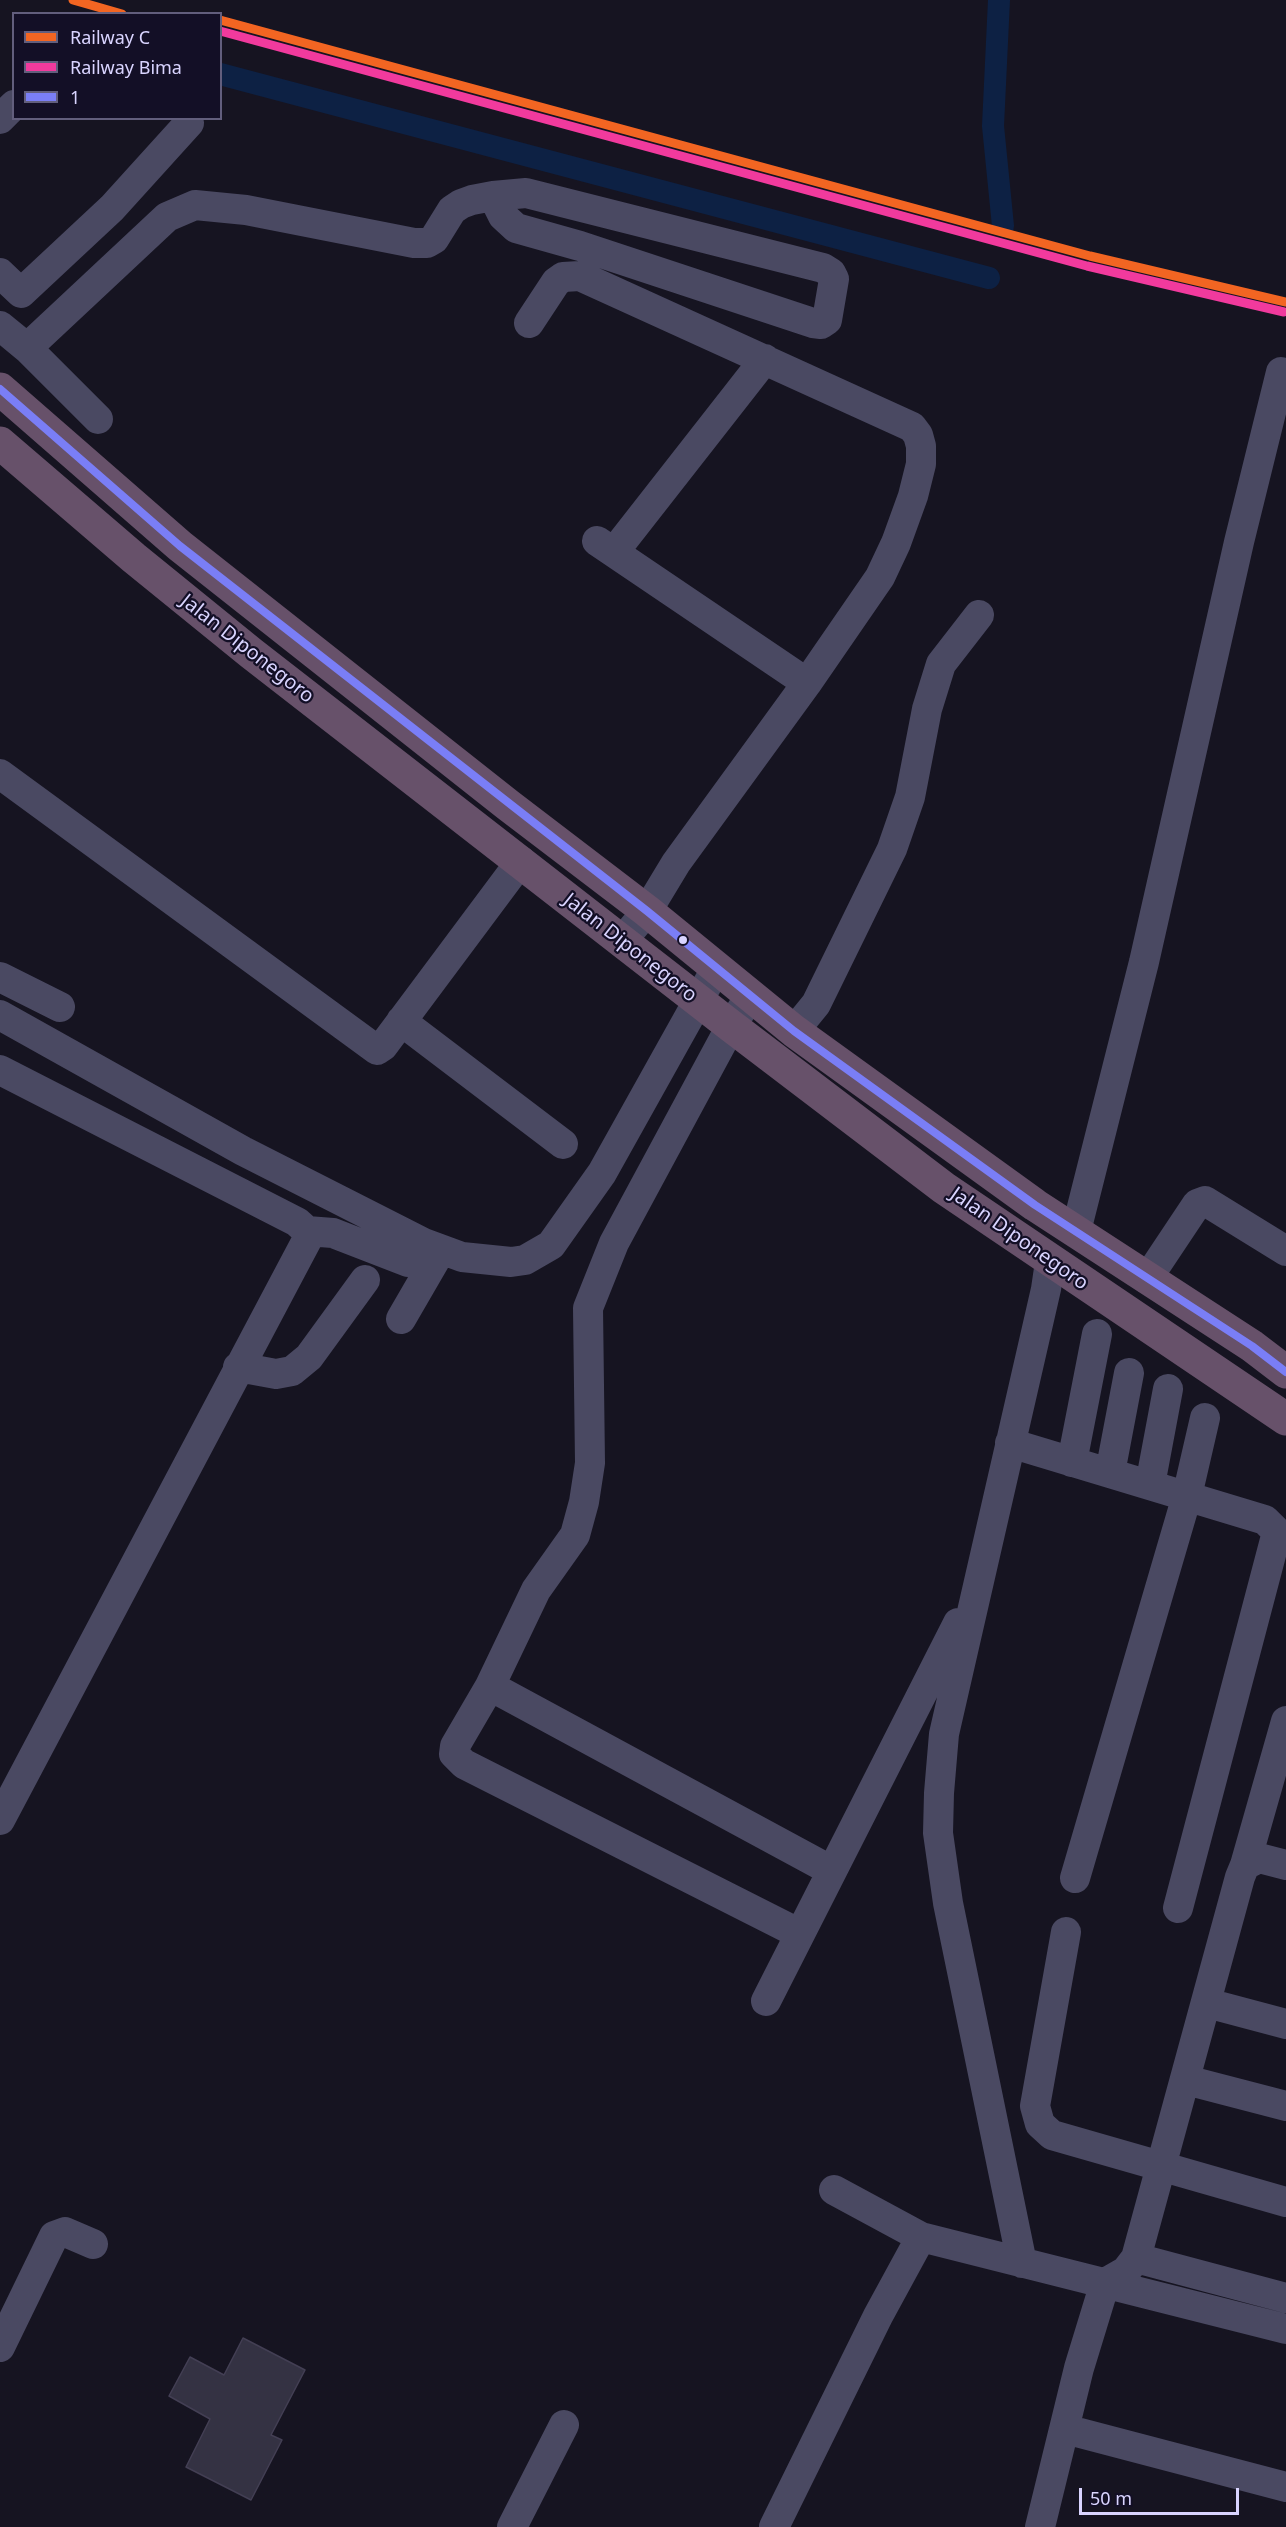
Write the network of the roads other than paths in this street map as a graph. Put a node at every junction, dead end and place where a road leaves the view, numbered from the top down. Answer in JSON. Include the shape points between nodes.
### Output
{"nodes":[{"id":1,"x":12,"y":107,"type":"edge"},
{"id":2,"x":0,"y":119,"type":"edge"},
{"id":3,"x":189,"y":123,"type":"dead end"},
{"id":4,"x":493,"y":196,"type":"junction"},
{"id":5,"x":591,"y":208,"type":"junction"},
{"id":6,"x":580,"y":246,"type":"junction"},
{"id":7,"x":0,"y":273,"type":"edge"},
{"id":8,"x":21,"y":293,"type":"junction"},
{"id":9,"x":0,"y":320,"type":"edge"},
{"id":10,"x":529,"y":323,"type":"dead end"},
{"id":11,"x":0,"y":326,"type":"edge"},
{"id":12,"x":27,"y":348,"type":"junction"},
{"id":13,"x":765,"y":359,"type":"junction"},
{"id":14,"x":1281,"y":372,"type":"dead end"},
{"id":15,"x":0,"y":389,"type":"edge"},
{"id":16,"x":98,"y":419,"type":"dead end"},
{"id":17,"x":0,"y":443,"type":"edge"},
{"id":18,"x":979,"y":615,"type":"dead end"},
{"id":19,"x":807,"y":682,"type":"junction"},
{"id":20,"x":0,"y":774,"type":"edge"},
{"id":21,"x":521,"y":861,"type":"junction"},
{"id":22,"x":647,"y":911,"type":"junction"},
{"id":23,"x":622,"y":941,"type":"junction"},
{"id":24,"x":717,"y":967,"type":"junction"},
{"id":25,"x":0,"y":977,"type":"edge"},
{"id":26,"x":751,"y":995,"type":"junction"},
{"id":27,"x":696,"y":1000,"type":"junction"},
{"id":28,"x":60,"y":1007,"type":"dead end"},
{"id":29,"x":0,"y":1015,"type":"edge"},
{"id":30,"x":401,"y":1021,"type":"junction"},
{"id":31,"x":731,"y":1026,"type":"junction"},
{"id":32,"x":794,"y":1031,"type":"junction"},
{"id":33,"x":0,"y":1070,"type":"edge"},
{"id":34,"x":563,"y":1144,"type":"dead end"},
{"id":35,"x":307,"y":1231,"type":"junction"},
{"id":36,"x":1076,"y":1231,"type":"junction"},
{"id":37,"x":432,"y":1247,"type":"junction"},
{"id":38,"x":1286,"y":1251,"type":"edge"},
{"id":39,"x":1050,"y":1262,"type":"junction"},
{"id":40,"x":365,"y":1280,"type":"dead end"},
{"id":41,"x":1147,"y":1280,"type":"junction"},
{"id":42,"x":401,"y":1319,"type":"dead end"},
{"id":43,"x":1097,"y":1334,"type":"dead end"},
{"id":44,"x":238,"y":1367,"type":"junction"},
{"id":45,"x":1286,"y":1372,"type":"edge"},
{"id":46,"x":1129,"y":1373,"type":"dead end"},
{"id":47,"x":1168,"y":1389,"type":"dead end"},
{"id":48,"x":1205,"y":1418,"type":"dead end"},
{"id":49,"x":1286,"y":1419,"type":"edge"},
{"id":50,"x":1010,"y":1443,"type":"junction"},
{"id":51,"x":1071,"y":1462,"type":"junction"},
{"id":52,"x":1110,"y":1473,"type":"junction"},
{"id":53,"x":1150,"y":1485,"type":"junction"},
{"id":54,"x":1187,"y":1496,"type":"junction"},
{"id":55,"x":979,"y":1583,"type":"junction"},
{"id":56,"x":490,"y":1686,"type":"junction"},
{"id":57,"x":1286,"y":1721,"type":"edge"},
{"id":58,"x":0,"y":1820,"type":"edge"},
{"id":59,"x":1245,"y":1865,"type":"junction"},
{"id":60,"x":1286,"y":1865,"type":"edge"},
{"id":61,"x":831,"y":1871,"type":"junction"},
{"id":62,"x":1075,"y":1878,"type":"dead end"},
{"id":63,"x":1178,"y":1908,"type":"dead end"},
{"id":64,"x":1066,"y":1932,"type":"dead end"},
{"id":65,"x":800,"y":1934,"type":"junction"},
{"id":66,"x":766,"y":2001,"type":"dead end"},
{"id":67,"x":1207,"y":2003,"type":"junction"},
{"id":68,"x":1286,"y":2024,"type":"edge"},
{"id":69,"x":1186,"y":2080,"type":"junction"},
{"id":70,"x":1286,"y":2106,"type":"edge"},
{"id":71,"x":1162,"y":2168,"type":"junction"},
{"id":72,"x":834,"y":2190,"type":"dead end"},
{"id":73,"x":1286,"y":2202,"type":"edge"},
{"id":74,"x":921,"y":2237,"type":"junction"},
{"id":75,"x":93,"y":2244,"type":"dead end"},
{"id":76,"x":1136,"y":2258,"type":"junction"},
{"id":77,"x":1022,"y":2262,"type":"junction"},
{"id":78,"x":1105,"y":2283,"type":"junction"},
{"id":79,"x":1286,"y":2298,"type":"edge"},
{"id":80,"x":1286,"y":2330,"type":"edge"},
{"id":81,"x":0,"y":2347,"type":"edge"},
{"id":82,"x":564,"y":2425,"type":"dead end"},
{"id":83,"x":1065,"y":2429,"type":"junction"},
{"id":84,"x":1286,"y":2487,"type":"edge"},
{"id":85,"x":512,"y":2527,"type":"edge"},
{"id":86,"x":774,"y":2527,"type":"edge"},
{"id":87,"x":1040,"y":2527,"type":"edge"}],
"edges":[{"from":1,"to":2,"type":"street"},
{"from":3,"to":8,"type":"street","via":[[112,208]]},
{"from":4,"to":5,"type":"street","via":[[526,193]]},
{"from":4,"to":6,"type":"street","via":[[503,216],[516,228]]},
{"from":4,"to":12,"type":"street","via":[[472,200],[452,210],[435,239],[427,243],[246,210],[195,205],[181,209],[153,230]]},
{"from":5,"to":6,"type":"street"},
{"from":5,"to":6,"type":"street","via":[[823,268],[834,279],[826,320],[813,323]]},
{"from":7,"to":8,"type":"street"},
{"from":8,"to":9,"type":"street"},
{"from":10,"to":13,"type":"street","via":[[556,282],[563,277],[580,276]]},
{"from":11,"to":12,"type":"street"},
{"from":12,"to":16,"type":"street"},
{"from":13,"to":19,"type":"street","via":[[912,427],[921,446],[913,496],[880,577]]},
{"from":13,"to":19,"type":"street","via":[[606,546]]},
{"from":14,"to":36,"type":"street","via":[[1147,951]]},
{"from":15,"to":22,"type":"highway","name":"Jalan Diponegoro","via":[[180,546]]},
{"from":17,"to":21,"type":"highway","name":"Jalan Diponegoro","via":[[250,653]]},
{"from":18,"to":32,"type":"street","via":[[941,664],[927,709],[910,797],[892,849],[816,1004]]},
{"from":19,"to":22,"type":"street","via":[[676,863]]},
{"from":20,"to":30,"type":"street","via":[[371,1047],[377,1050],[383,1046]]},
{"from":21,"to":23,"type":"highway","name":"Jalan Diponegoro"},
{"from":21,"to":30,"type":"street"},
{"from":22,"to":23,"type":"street"},
{"from":22,"to":24,"type":"highway","name":"Jalan Diponegoro"},
{"from":23,"to":27,"type":"highway","name":"Jalan Diponegoro"},
{"from":24,"to":26,"type":"highway","name":"Jalan Diponegoro"},
{"from":24,"to":27,"type":"street"},
{"from":25,"to":28,"type":"street"},
{"from":26,"to":31,"type":"street"},
{"from":26,"to":32,"type":"highway","name":"Jalan Diponegoro"},
{"from":27,"to":31,"type":"highway","name":"Jalan Diponegoro"},
{"from":27,"to":37,"type":"street","via":[[602,1173],[551,1245],[525,1260],[511,1262],[462,1257]]},
{"from":29,"to":37,"type":"street","via":[[234,1146]]},
{"from":30,"to":34,"type":"street"},
{"from":31,"to":39,"type":"highway","name":"Jalan Diponegoro","via":[[944,1188]]},
{"from":31,"to":56,"type":"street","via":[[614,1243],[588,1308],[590,1463],[584,1502],[574,1534],[536,1590]]},
{"from":32,"to":36,"type":"highway","name":"Jalan Diponegoro"},
{"from":33,"to":35,"type":"street","via":[[297,1222]]},
{"from":35,"to":37,"type":"street","via":[[333,1233],[408,1262]]},
{"from":35,"to":44,"type":"street","via":[[307,1240]]},
{"from":36,"to":41,"type":"highway","name":"Jalan Diponegoro"},
{"from":37,"to":42,"type":"street"},
{"from":38,"to":41,"type":"street","via":[[1205,1201],[1197,1204]]},
{"from":39,"to":49,"type":"highway","name":"Jalan Diponegoro"},
{"from":39,"to":50,"type":"street"},
{"from":40,"to":44,"type":"street","via":[[309,1357],[292,1371],[276,1374]]},
{"from":41,"to":45,"type":"highway","name":"Jalan Diponegoro"},
{"from":43,"to":51,"type":"street"},
{"from":44,"to":58,"type":"street"},
{"from":46,"to":52,"type":"street"},
{"from":47,"to":53,"type":"street"},
{"from":48,"to":54,"type":"street"},
{"from":50,"to":51,"type":"street"},
{"from":50,"to":55,"type":"street"},
{"from":51,"to":52,"type":"street"},
{"from":52,"to":53,"type":"street"},
{"from":53,"to":54,"type":"street"},
{"from":54,"to":62,"type":"street"},
{"from":54,"to":63,"type":"street","via":[[1265,1520],[1277,1532]]},
{"from":55,"to":61,"type":"street"},
{"from":55,"to":77,"type":"street","via":[[944,1734],[938,1833],[948,1903]]},
{"from":56,"to":61,"type":"street"},
{"from":56,"to":65,"type":"street","via":[[455,1746],[454,1754],[464,1764]]},
{"from":57,"to":59,"type":"street"},
{"from":59,"to":60,"type":"street","via":[[1259,1858]]},
{"from":59,"to":67,"type":"street"},
{"from":61,"to":65,"type":"street"},
{"from":64,"to":71,"type":"street","via":[[1035,2106],[1040,2124],[1052,2135]]},
{"from":65,"to":66,"type":"street"},
{"from":67,"to":68,"type":"street"},
{"from":67,"to":69,"type":"street"},
{"from":69,"to":70,"type":"street"},
{"from":69,"to":71,"type":"street"},
{"from":71,"to":73,"type":"street"},
{"from":71,"to":76,"type":"street"},
{"from":72,"to":74,"type":"street"},
{"from":74,"to":77,"type":"street"},
{"from":74,"to":86,"type":"street"},
{"from":75,"to":81,"type":"street","via":[[65,2232],[54,2236]]},
{"from":76,"to":78,"type":"street","via":[[1126,2271]]},
{"from":76,"to":79,"type":"street"},
{"from":77,"to":78,"type":"street"},
{"from":78,"to":80,"type":"street"},
{"from":78,"to":83,"type":"street"},
{"from":82,"to":85,"type":"street"},
{"from":83,"to":84,"type":"street"},
{"from":83,"to":87,"type":"street"}]}
